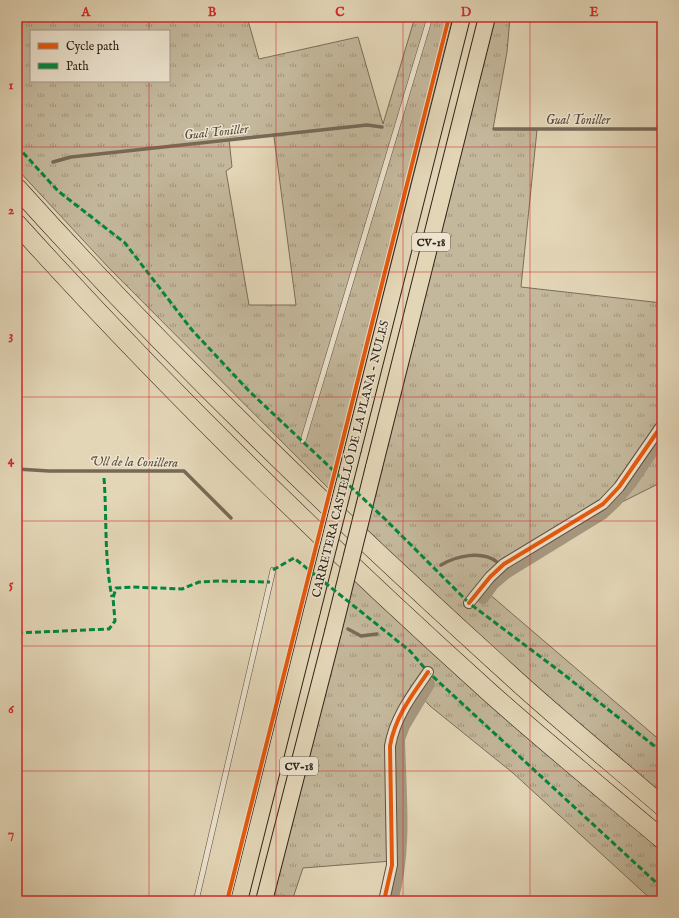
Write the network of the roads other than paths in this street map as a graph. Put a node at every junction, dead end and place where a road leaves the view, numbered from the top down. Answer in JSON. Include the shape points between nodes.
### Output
{"nodes":[{"id":1,"x":430,"y":17,"type":"edge"},
{"id":2,"x":462,"y":17,"type":"edge"},
{"id":3,"x":487,"y":17,"type":"edge"},
{"id":4,"x":17,"y":188,"type":"edge"},
{"id":5,"x":17,"y":224,"type":"edge"},
{"id":6,"x":17,"y":230,"type":"edge"},
{"id":7,"x":79,"y":293,"type":"junction"},
{"id":8,"x":662,"y":425,"type":"edge"},
{"id":9,"x":303,"y":441,"type":"dead end"},
{"id":10,"x":273,"y":570,"type":"dead end"},
{"id":11,"x":469,"y":603,"type":"dead end"},
{"id":12,"x":428,"y":672,"type":"dead end"},
{"id":13,"x":662,"y":806,"type":"edge"},
{"id":14,"x":662,"y":839,"type":"edge"},
{"id":15,"x":196,"y":901,"type":"edge"},
{"id":16,"x":239,"y":901,"type":"edge"},
{"id":17,"x":264,"y":901,"type":"edge"},
{"id":18,"x":384,"y":901,"type":"edge"}],
"edges":[{"from":1,"to":9,"type":"lane"},
{"from":2,"to":16,"type":"main road","name":"CARRETERA CASTELLÓ DE LA PLANA - NULES","number":"CV-18","bridge":true},
{"from":3,"to":17,"type":"main road","number":"CV-18","bridge":true},
{"from":4,"to":13,"type":"highway","via":[[97,276],[259,441],[510,676]]},
{"from":5,"to":7,"type":"highway"},
{"from":6,"to":7,"type":"lane"},
{"from":7,"to":14,"type":"highway","via":[[360,574],[490,692]]},
{"from":8,"to":11,"type":"street","via":[[614,493],[603,504],[504,564]]},
{"from":10,"to":15,"type":"lane"},
{"from":12,"to":18,"type":"street","via":[[404,707],[393,729],[390,746],[392,865]]}]}
